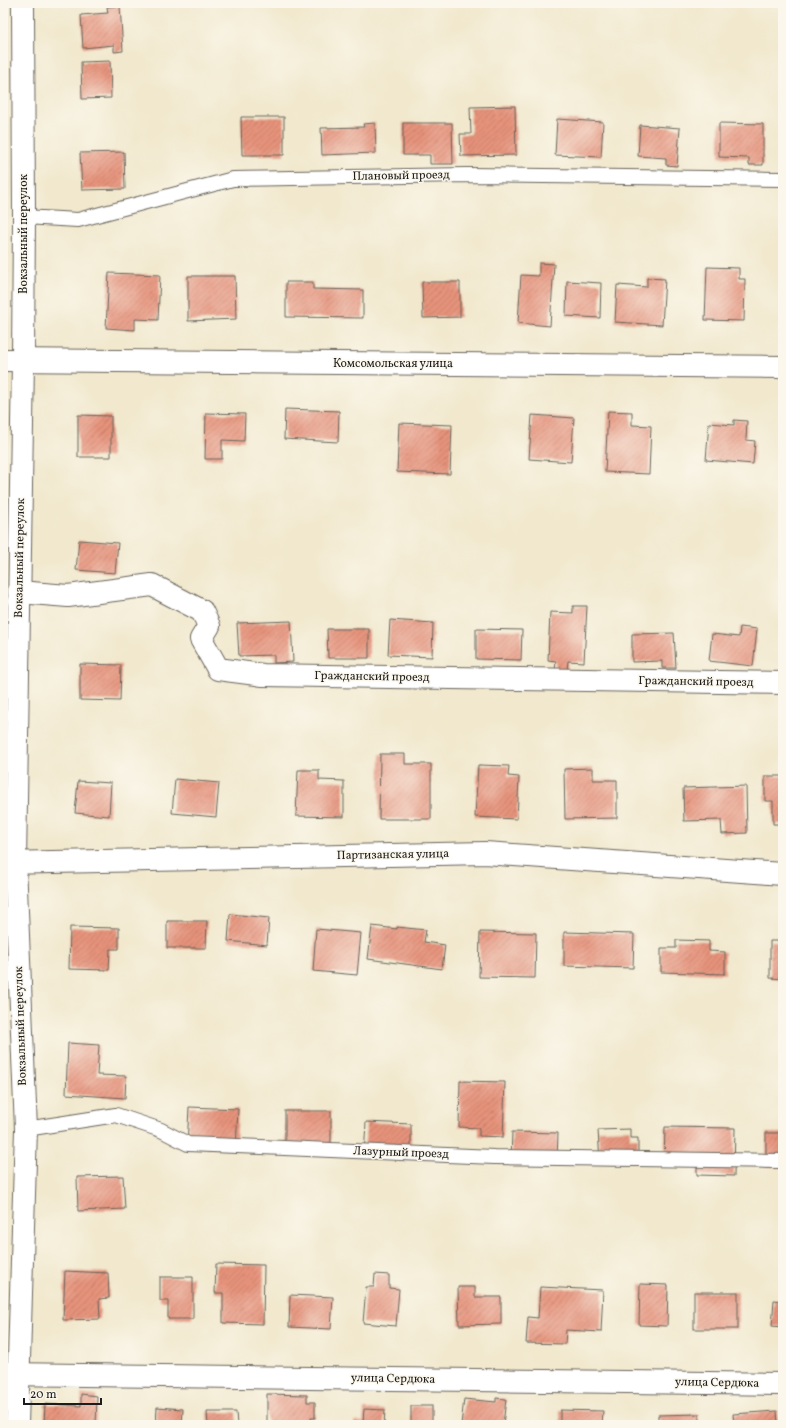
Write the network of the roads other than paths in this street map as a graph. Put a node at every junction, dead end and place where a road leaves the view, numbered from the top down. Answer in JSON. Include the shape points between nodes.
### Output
{"nodes":[{"id":1,"x":23,"y":3,"type":"edge"},
{"id":2,"x":783,"y":179,"type":"edge"},
{"id":3,"x":24,"y":217,"type":"junction"},
{"id":4,"x":13,"y":360,"type":"edge"},
{"id":5,"x":783,"y":367,"type":"edge"},
{"id":6,"x":19,"y":592,"type":"junction"},
{"id":7,"x":783,"y":683,"type":"edge"},
{"id":8,"x":9,"y":863,"type":"edge"},
{"id":9,"x":783,"y":874,"type":"edge"},
{"id":10,"x":26,"y":1128,"type":"junction"},
{"id":11,"x":783,"y":1161,"type":"edge"},
{"id":12,"x":10,"y":1374,"type":"edge"},
{"id":13,"x":783,"y":1384,"type":"edge"},
{"id":14,"x":17,"y":1425,"type":"edge"}],
"edges":[{"from":1,"to":3,"type":"street","name":"Вокзальный переулок"},
{"from":2,"to":3,"type":"lane","name":"Плановый проезд","via":[[466,175],[233,179],[78,220]]},
{"from":3,"to":4,"type":"street","name":"Вокзальный переулок"},
{"from":4,"to":5,"type":"street","name":"Комсомольская улица"},
{"from":4,"to":6,"type":"street","name":"Вокзальный переулок"},
{"from":6,"to":7,"type":"street","name":"Гражданский проезд","via":[[68,596],[152,584],[202,611],[209,626],[200,639],[218,669],[263,675]]},
{"from":6,"to":8,"type":"street","name":"Вокзальный переулок"},
{"from":8,"to":9,"type":"street","name":"Партизанская улица","via":[[485,853]]},
{"from":8,"to":10,"type":"street","name":"Вокзальный переулок"},
{"from":10,"to":11,"type":"lane","name":"Лазурный проезд","via":[[116,1115],[161,1130],[188,1144],[494,1157]]},
{"from":10,"to":12,"type":"street","name":"Вокзальный переулок"},
{"from":12,"to":13,"type":"street","name":"улица Сердюка"},
{"from":12,"to":14,"type":"street","name":"Вокзальный переулок"}]}
